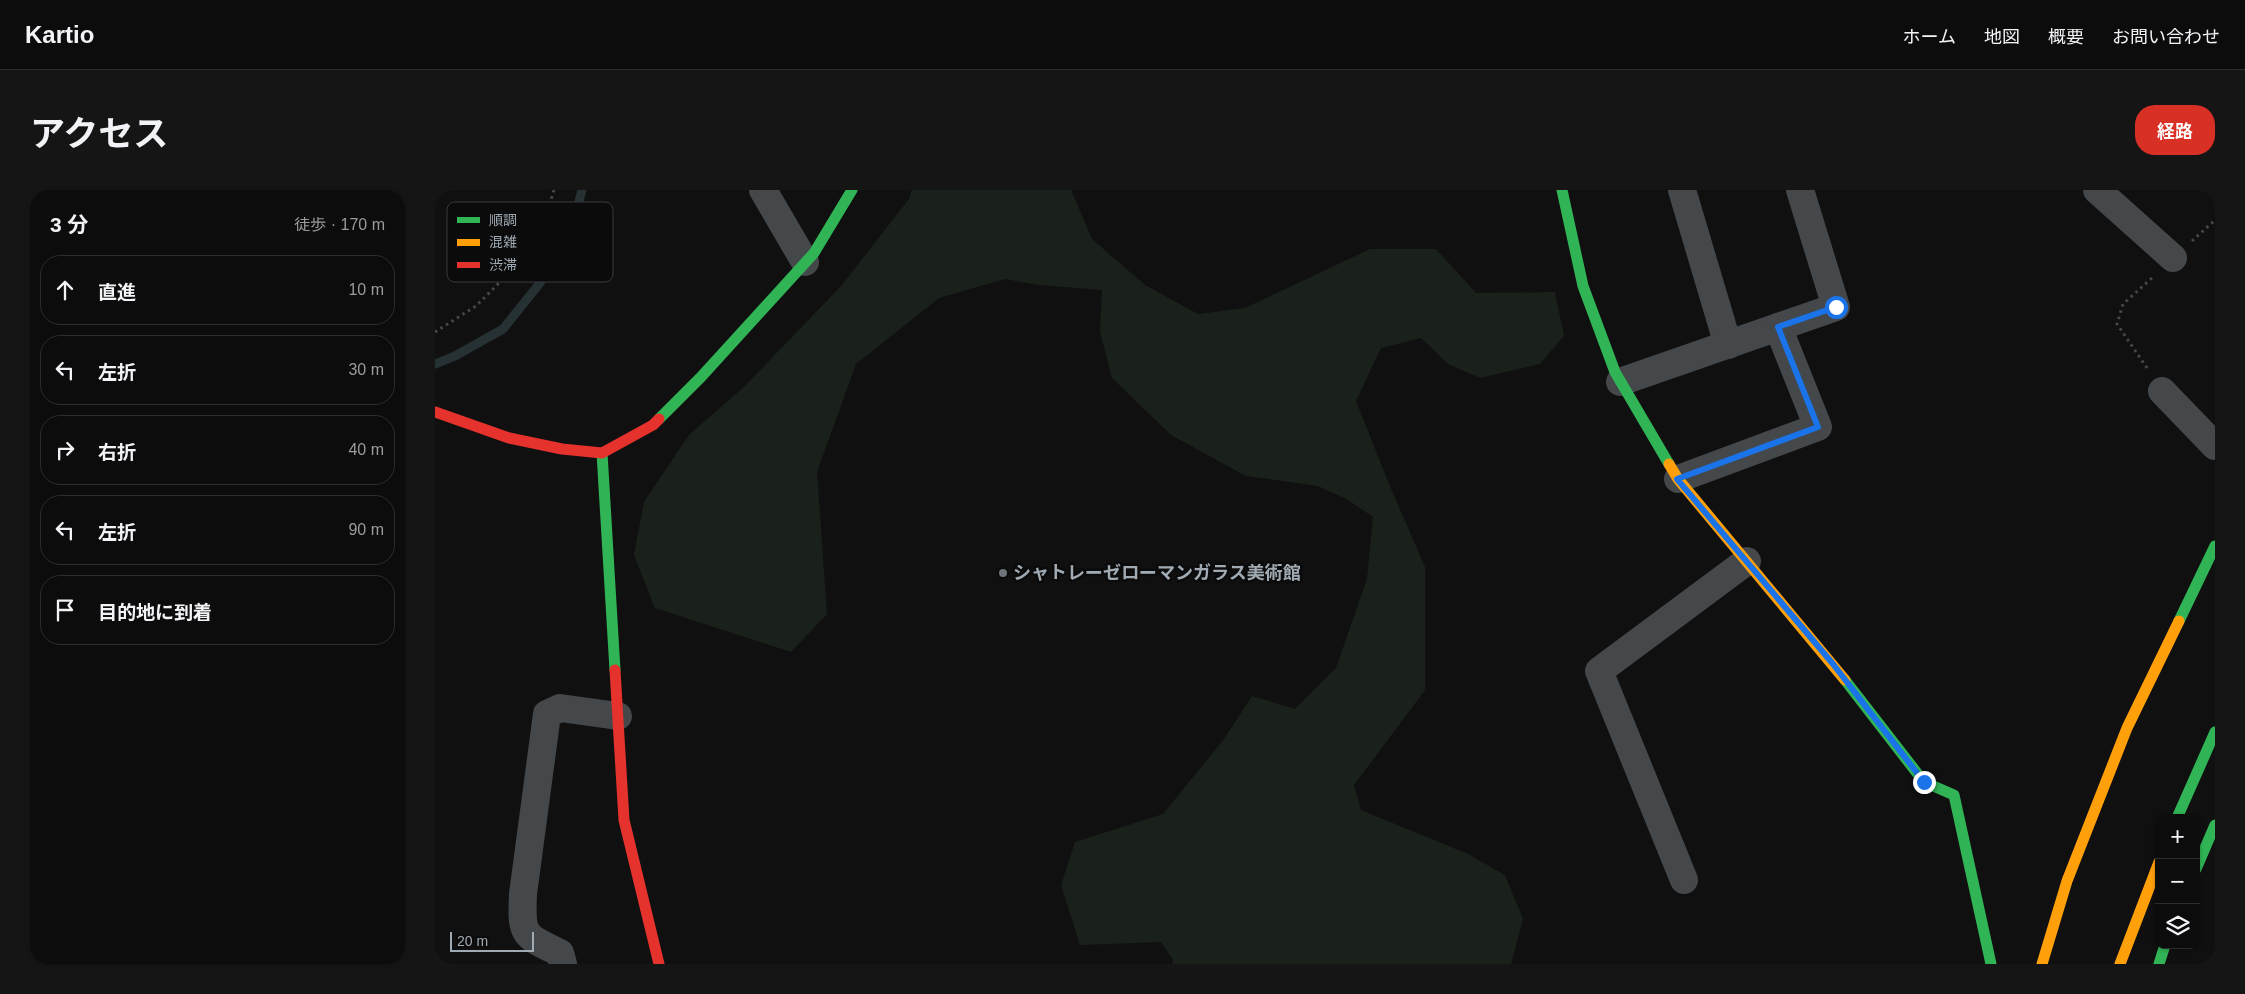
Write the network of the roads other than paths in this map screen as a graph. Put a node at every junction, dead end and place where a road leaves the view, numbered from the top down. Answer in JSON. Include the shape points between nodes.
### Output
{"nodes":[{"id":1,"x":763,"y":190,"type":"edge"},
{"id":2,"x":852,"y":190,"type":"edge"},
{"id":3,"x":1562,"y":190,"type":"edge"},
{"id":4,"x":1682,"y":190,"type":"edge"},
{"id":5,"x":1800,"y":190,"type":"edge"},
{"id":6,"x":2097,"y":190,"type":"edge"},
{"id":7,"x":2173,"y":258,"type":"road end"},
{"id":8,"x":805,"y":262,"type":"junction"},
{"id":9,"x":1778,"y":327,"type":"junction"},
{"id":10,"x":1728,"y":345,"type":"junction"},
{"id":11,"x":1620,"y":382,"type":"junction"},
{"id":12,"x":2163,"y":391,"type":"road end"},
{"id":13,"x":435,"y":412,"type":"edge"},
{"id":14,"x":2215,"y":446,"type":"edge"},
{"id":15,"x":602,"y":453,"type":"junction"},
{"id":16,"x":1677,"y":479,"type":"junction"},
{"id":17,"x":2215,"y":546,"type":"edge"},
{"id":18,"x":1747,"y":561,"type":"junction"},
{"id":19,"x":618,"y":716,"type":"junction"},
{"id":20,"x":2215,"y":732,"type":"edge"},
{"id":21,"x":2179,"y":814,"type":"edge"},
{"id":22,"x":2215,"y":825,"type":"edge"},
{"id":23,"x":2200,"y":860,"type":"edge"},
{"id":24,"x":2155,"y":872,"type":"edge"},
{"id":25,"x":1684,"y":880,"type":"dead end"},
{"id":26,"x":2164,"y":949,"type":"edge"},
{"id":27,"x":563,"y":964,"type":"edge"},
{"id":28,"x":659,"y":964,"type":"edge"},
{"id":29,"x":1991,"y":964,"type":"edge"},
{"id":30,"x":2042,"y":964,"type":"edge"},
{"id":31,"x":2120,"y":964,"type":"edge"},
{"id":32,"x":2159,"y":964,"type":"edge"}],
"edges":[{"from":1,"to":8,"type":"street"},
{"from":2,"to":8,"type":"main road","via":[[814,253]]},
{"from":3,"to":11,"type":"main road","via":[[1583,286]]},
{"from":4,"to":10,"type":"street"},
{"from":5,"to":9,"type":"street","via":[[1836,307]]},
{"from":6,"to":7,"type":"street"},
{"from":8,"to":15,"type":"main road","via":[[653,425]]},
{"from":9,"to":10,"type":"street"},
{"from":9,"to":16,"type":"street","via":[[1818,427]]},
{"from":10,"to":11,"type":"street"},
{"from":11,"to":16,"type":"main road"},
{"from":12,"to":14,"type":"street"},
{"from":13,"to":15,"type":"main road","via":[[509,438]]},
{"from":15,"to":19,"type":"main road"},
{"from":16,"to":18,"type":"main road"},
{"from":17,"to":30,"type":"main road","via":[[2127,728],[2067,881]]},
{"from":18,"to":25,"type":"street","via":[[1599,671]]},
{"from":18,"to":29,"type":"main road","via":[[1833,664],[1924,782],[1954,795]]},
{"from":19,"to":27,"type":"street","via":[[560,708],[547,714],[521,921],[530,938],[560,953]]},
{"from":19,"to":28,"type":"main road","via":[[624,820]]},
{"from":20,"to":21,"type":"main road"},
{"from":22,"to":23,"type":"main road"},
{"from":24,"to":31,"type":"main road"},
{"from":26,"to":32,"type":"main road"}]}
